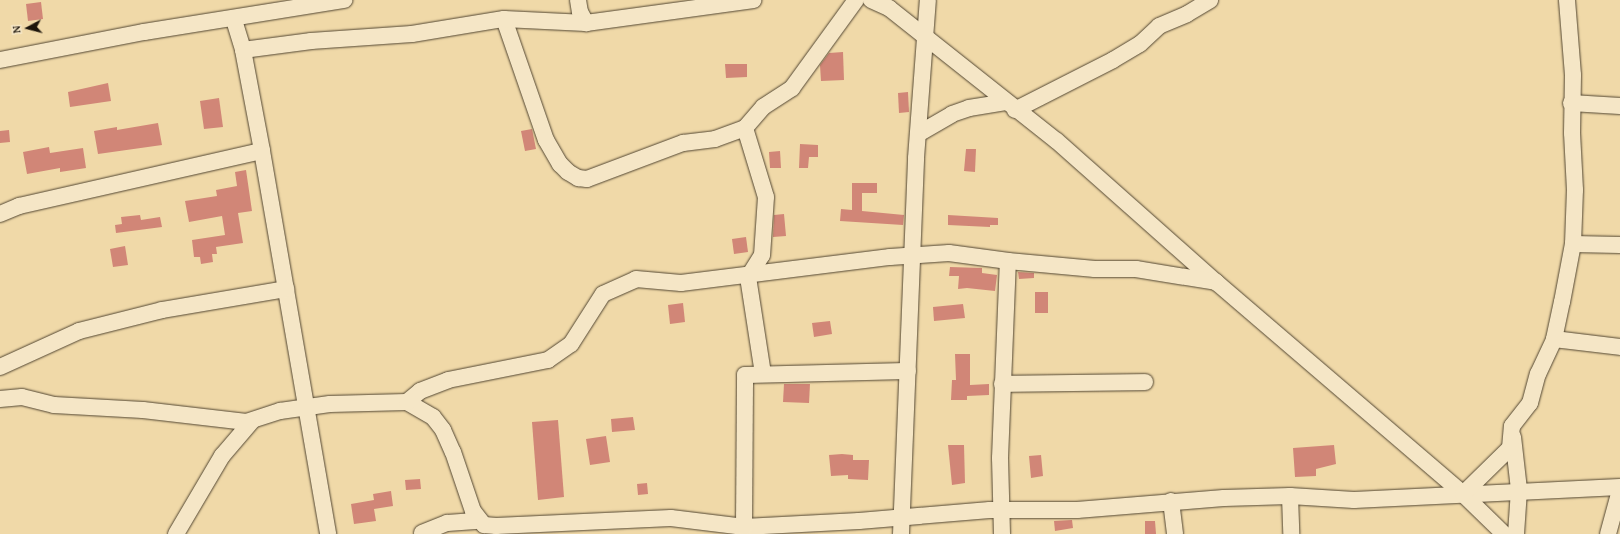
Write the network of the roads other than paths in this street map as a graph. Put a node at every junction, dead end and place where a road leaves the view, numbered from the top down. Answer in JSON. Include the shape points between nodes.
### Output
{"nodes":[{"id":1,"x":344,"y":0,"type":"edge"},
{"id":2,"x":578,"y":0,"type":"edge"},
{"id":3,"x":753,"y":0,"type":"edge"},
{"id":4,"x":856,"y":0,"type":"edge"},
{"id":5,"x":871,"y":0,"type":"edge"},
{"id":6,"x":928,"y":0,"type":"edge"},
{"id":7,"x":1210,"y":0,"type":"edge"},
{"id":8,"x":1567,"y":0,"type":"edge"},
{"id":9,"x":278,"y":6,"type":"edge"},
{"id":10,"x":504,"y":19,"type":"junction"},
{"id":11,"x":234,"y":20,"type":"junction"},
{"id":12,"x":586,"y":22,"type":"junction"},
{"id":13,"x":927,"y":37,"type":"junction"},
{"id":14,"x":244,"y":50,"type":"junction"},
{"id":15,"x":0,"y":60,"type":"edge"},
{"id":16,"x":1571,"y":103,"type":"junction"},
{"id":17,"x":1010,"y":106,"type":"junction"},
{"id":18,"x":1620,"y":106,"type":"edge"},
{"id":19,"x":745,"y":128,"type":"junction"},
{"id":20,"x":918,"y":134,"type":"junction"},
{"id":21,"x":262,"y":152,"type":"junction"},
{"id":22,"x":0,"y":214,"type":"edge"},
{"id":23,"x":1573,"y":244,"type":"junction"},
{"id":24,"x":1620,"y":245,"type":"edge"},
{"id":25,"x":911,"y":257,"type":"junction"},
{"id":26,"x":1008,"y":261,"type":"junction"},
{"id":27,"x":748,"y":277,"type":"junction"},
{"id":28,"x":1216,"y":282,"type":"junction"},
{"id":29,"x":286,"y":289,"type":"junction"},
{"id":30,"x":1554,"y":339,"type":"junction"},
{"id":31,"x":1620,"y":347,"type":"edge"},
{"id":32,"x":0,"y":368,"type":"edge"},
{"id":33,"x":908,"y":370,"type":"junction"},
{"id":34,"x":763,"y":374,"type":"junction"},
{"id":35,"x":1145,"y":382,"type":"dead end"},
{"id":36,"x":1002,"y":384,"type":"junction"},
{"id":37,"x":0,"y":399,"type":"edge"},
{"id":38,"x":407,"y":402,"type":"junction"},
{"id":39,"x":305,"y":407,"type":"junction"},
{"id":40,"x":252,"y":421,"type":"junction"},
{"id":41,"x":1512,"y":426,"type":"junction"},
{"id":42,"x":1620,"y":488,"type":"edge"},
{"id":43,"x":1518,"y":490,"type":"junction"},
{"id":44,"x":1463,"y":494,"type":"junction"},
{"id":45,"x":1290,"y":496,"type":"junction"},
{"id":46,"x":1171,"y":501,"type":"junction"},
{"id":47,"x":1001,"y":511,"type":"junction"},
{"id":48,"x":900,"y":518,"type":"junction"},
{"id":49,"x":480,"y":526,"type":"edge"},
{"id":50,"x":744,"y":526,"type":"junction"},
{"id":51,"x":422,"y":532,"type":"dead end"},
{"id":52,"x":176,"y":534,"type":"edge"},
{"id":53,"x":328,"y":534,"type":"edge"},
{"id":54,"x":901,"y":534,"type":"edge"},
{"id":55,"x":1002,"y":534,"type":"edge"},
{"id":56,"x":1175,"y":534,"type":"edge"},
{"id":57,"x":1291,"y":534,"type":"edge"},
{"id":58,"x":1504,"y":534,"type":"edge"},
{"id":59,"x":1516,"y":534,"type":"edge"},
{"id":60,"x":1608,"y":534,"type":"edge"}],
"edges":[{"from":1,"to":9,"type":"street"},
{"from":2,"to":12,"type":"street","via":[[580,12]]},
{"from":3,"to":12,"type":"street"},
{"from":4,"to":19,"type":"street","via":[[792,88],[763,107]]},
{"from":5,"to":13,"type":"street","via":[[889,8]]},
{"from":6,"to":13,"type":"street"},
{"from":7,"to":17,"type":"street","via":[[1187,14],[1158,26],[1140,44],[1113,60]]},
{"from":8,"to":16,"type":"street","via":[[1572,75]]},
{"from":9,"to":11,"type":"street"},
{"from":10,"to":12,"type":"street"},
{"from":10,"to":14,"type":"street","via":[[412,34],[311,41]]},
{"from":10,"to":19,"type":"street","via":[[546,140],[560,164],[578,178],[587,179],[683,143],[714,139]]},
{"from":11,"to":14,"type":"street"},
{"from":11,"to":15,"type":"street","via":[[144,32]]},
{"from":13,"to":17,"type":"street"},
{"from":13,"to":20,"type":"street"},
{"from":14,"to":21,"type":"street"},
{"from":16,"to":18,"type":"street"},
{"from":16,"to":23,"type":"street","via":[[1575,190]]},
{"from":17,"to":20,"type":"street","via":[[952,114]]},
{"from":17,"to":28,"type":"street","via":[[1057,141]]},
{"from":19,"to":27,"type":"street","via":[[766,197],[762,255]]},
{"from":20,"to":25,"type":"street"},
{"from":21,"to":22,"type":"street","via":[[19,206]]},
{"from":21,"to":29,"type":"street"},
{"from":23,"to":24,"type":"street"},
{"from":23,"to":30,"type":"street"},
{"from":25,"to":26,"type":"street","via":[[949,253]]},
{"from":25,"to":27,"type":"street","via":[[858,261]]},
{"from":25,"to":33,"type":"street"},
{"from":26,"to":28,"type":"street","via":[[1094,269],[1136,269]]},
{"from":26,"to":36,"type":"street"},
{"from":27,"to":34,"type":"street"},
{"from":27,"to":38,"type":"street","via":[[681,284],[629,280],[598,300],[580,332],[568,347],[555,356],[532,364],[448,380],[420,391]]},
{"from":28,"to":44,"type":"street"},
{"from":29,"to":32,"type":"street","via":[[162,310],[79,331]]},
{"from":29,"to":39,"type":"street"},
{"from":30,"to":31,"type":"street"},
{"from":30,"to":41,"type":"street","via":[[1538,374],[1530,403]]},
{"from":33,"to":34,"type":"street"},
{"from":33,"to":48,"type":"street"},
{"from":34,"to":50,"type":"street","via":[[745,375]]},
{"from":35,"to":36,"type":"street"},
{"from":36,"to":47,"type":"street"},
{"from":37,"to":40,"type":"street","via":[[22,397],[54,405],[143,410]]},
{"from":38,"to":39,"type":"street"},
{"from":38,"to":49,"type":"street","via":[[433,417],[442,430]]},
{"from":39,"to":40,"type":"street"},
{"from":39,"to":53,"type":"street"},
{"from":40,"to":52,"type":"street","via":[[222,456]]},
{"from":41,"to":43,"type":"street"},
{"from":41,"to":44,"type":"street","via":[[1510,448]]},
{"from":42,"to":43,"type":"street"},
{"from":42,"to":60,"type":"street"},
{"from":43,"to":44,"type":"street"},
{"from":43,"to":59,"type":"street"},
{"from":44,"to":45,"type":"street","via":[[1354,500]]},
{"from":44,"to":58,"type":"street"},
{"from":45,"to":46,"type":"street"},
{"from":45,"to":57,"type":"street"},
{"from":46,"to":47,"type":"street","via":[[1077,510]]},
{"from":46,"to":56,"type":"street"},
{"from":47,"to":48,"type":"street"},
{"from":47,"to":55,"type":"street"},
{"from":48,"to":50,"type":"street"},
{"from":48,"to":54,"type":"street"},
{"from":49,"to":50,"type":"street","via":[[671,518]]},
{"from":49,"to":51,"type":"street","via":[[447,523]]}]}
